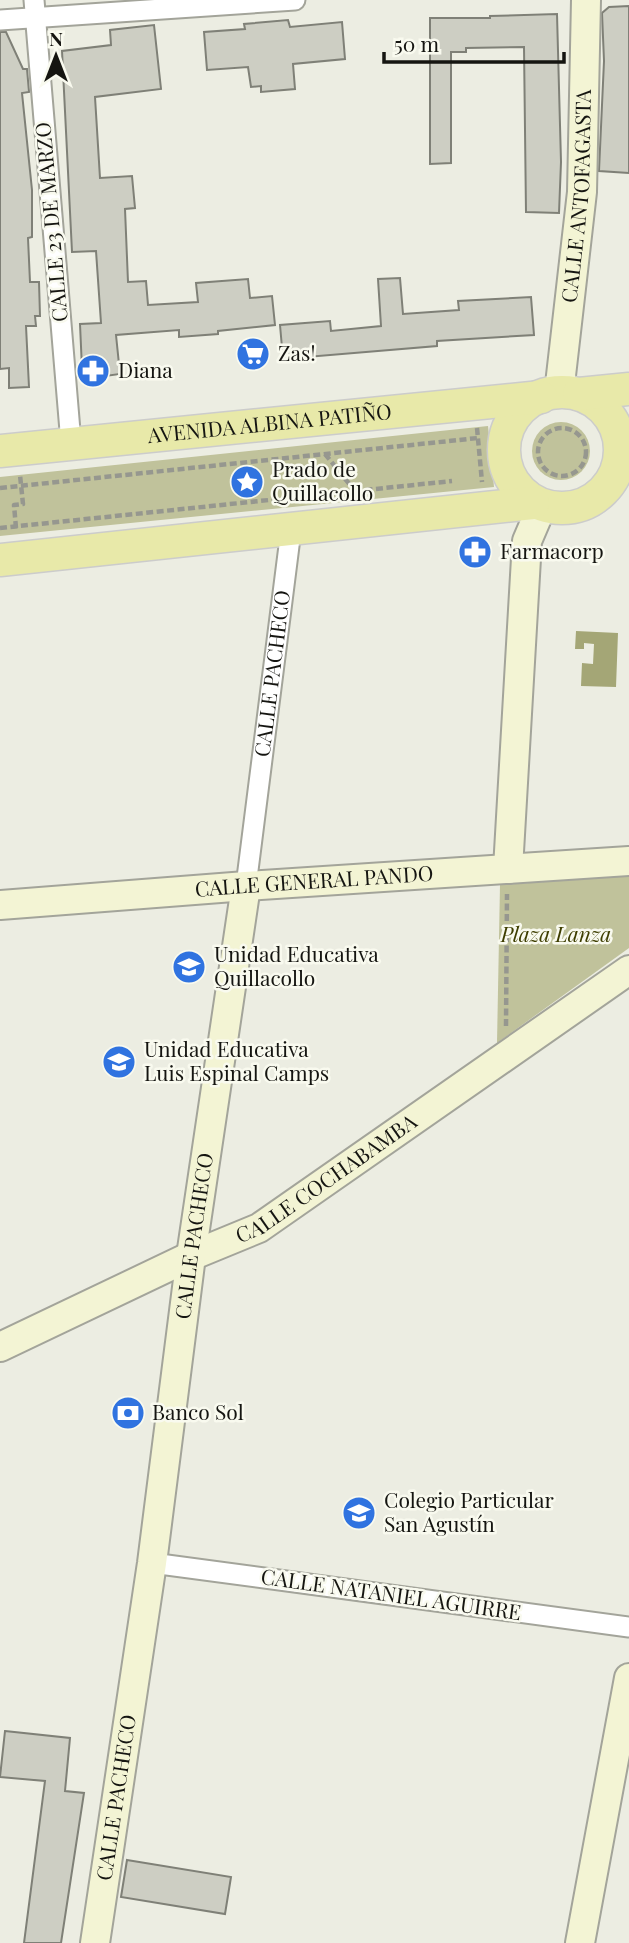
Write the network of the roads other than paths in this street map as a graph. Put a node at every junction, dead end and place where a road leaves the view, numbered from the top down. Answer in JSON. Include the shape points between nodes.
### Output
{"nodes":[{"id":1,"x":295,"y":0,"type":"edge"},
{"id":2,"x":586,"y":0,"type":"edge"},
{"id":3,"x":34,"y":9,"type":"edge"},
{"id":4,"x":0,"y":20,"type":"edge"},
{"id":5,"x":629,"y":389,"type":"edge"},
{"id":6,"x":560,"y":395,"type":"junction"},
{"id":7,"x":71,"y":443,"type":"junction"},
{"id":8,"x":0,"y":451,"type":"edge"},
{"id":9,"x":629,"y":497,"type":"edge"},
{"id":10,"x":590,"y":501,"type":"junction"},
{"id":11,"x":538,"y":505,"type":"junction"},
{"id":12,"x":291,"y":530,"type":"junction"},
{"id":13,"x":8,"y":547,"type":"edge"},
{"id":14,"x":629,"y":861,"type":"edge"},
{"id":15,"x":508,"y":869,"type":"junction"},
{"id":16,"x":246,"y":886,"type":"junction"},
{"id":17,"x":0,"y":905,"type":"edge"},
{"id":18,"x":629,"y":970,"type":"edge"},
{"id":19,"x":191,"y":1256,"type":"junction"},
{"id":20,"x":0,"y":1347,"type":"edge"},
{"id":21,"x":152,"y":1563,"type":"junction"},
{"id":22,"x":629,"y":1627,"type":"edge"},
{"id":23,"x":629,"y":1678,"type":"edge"},
{"id":24,"x":95,"y":1943,"type":"edge"},
{"id":25,"x":580,"y":1943,"type":"edge"}],
"edges":[{"from":1,"to":3,"type":"street"},
{"from":2,"to":6,"type":"main road","name":"CALLE ANTOFAGASTA","via":[[582,192]]},
{"from":3,"to":4,"type":"street"},
{"from":3,"to":7,"type":"street","name":"CALLE 23 DE MARZO"},
{"from":5,"to":6,"type":"main road","name":"AVENIDA ALBINA PATIÑO"},
{"from":6,"to":7,"type":"main road","name":"AVENIDA ALBINA PATIÑO"},
{"from":6,"to":10,"type":"main road","via":[[599,404],[619,434],[621,454],[616,473],[606,489]]},
{"from":6,"to":11,"type":"main road","via":[[524,405],[505,437],[503,456],[509,475]]},
{"from":7,"to":8,"type":"main road","name":"AVENIDA ALBINA PATIÑO"},
{"from":9,"to":10,"type":"main road"},
{"from":10,"to":11,"type":"main road","via":[[572,508]]},
{"from":11,"to":12,"type":"main road"},
{"from":11,"to":15,"type":"main road","via":[[527,541]]},
{"from":12,"to":13,"type":"main road"},
{"from":12,"to":16,"type":"street","name":"CALLE PACHECO"},
{"from":14,"to":15,"type":"main road","name":"CALLE GENERAL PANDO"},
{"from":15,"to":16,"type":"main road","name":"CALLE GENERAL PANDO"},
{"from":16,"to":17,"type":"main road","name":"CALLE GENERAL PANDO"},
{"from":16,"to":19,"type":"main road","name":"CALLE PACHECO"},
{"from":18,"to":19,"type":"main road","name":"CALLE COCHABAMBA","via":[[259,1228]]},
{"from":19,"to":20,"type":"main road","name":"CALLE COCHABAMBA"},
{"from":19,"to":21,"type":"main road","name":"CALLE PACHECO"},
{"from":21,"to":22,"type":"street","name":"CALLE NATANIEL AGUIRRE"},
{"from":21,"to":24,"type":"main road","name":"CALLE PACHECO"},
{"from":23,"to":25,"type":"main road"}]}
